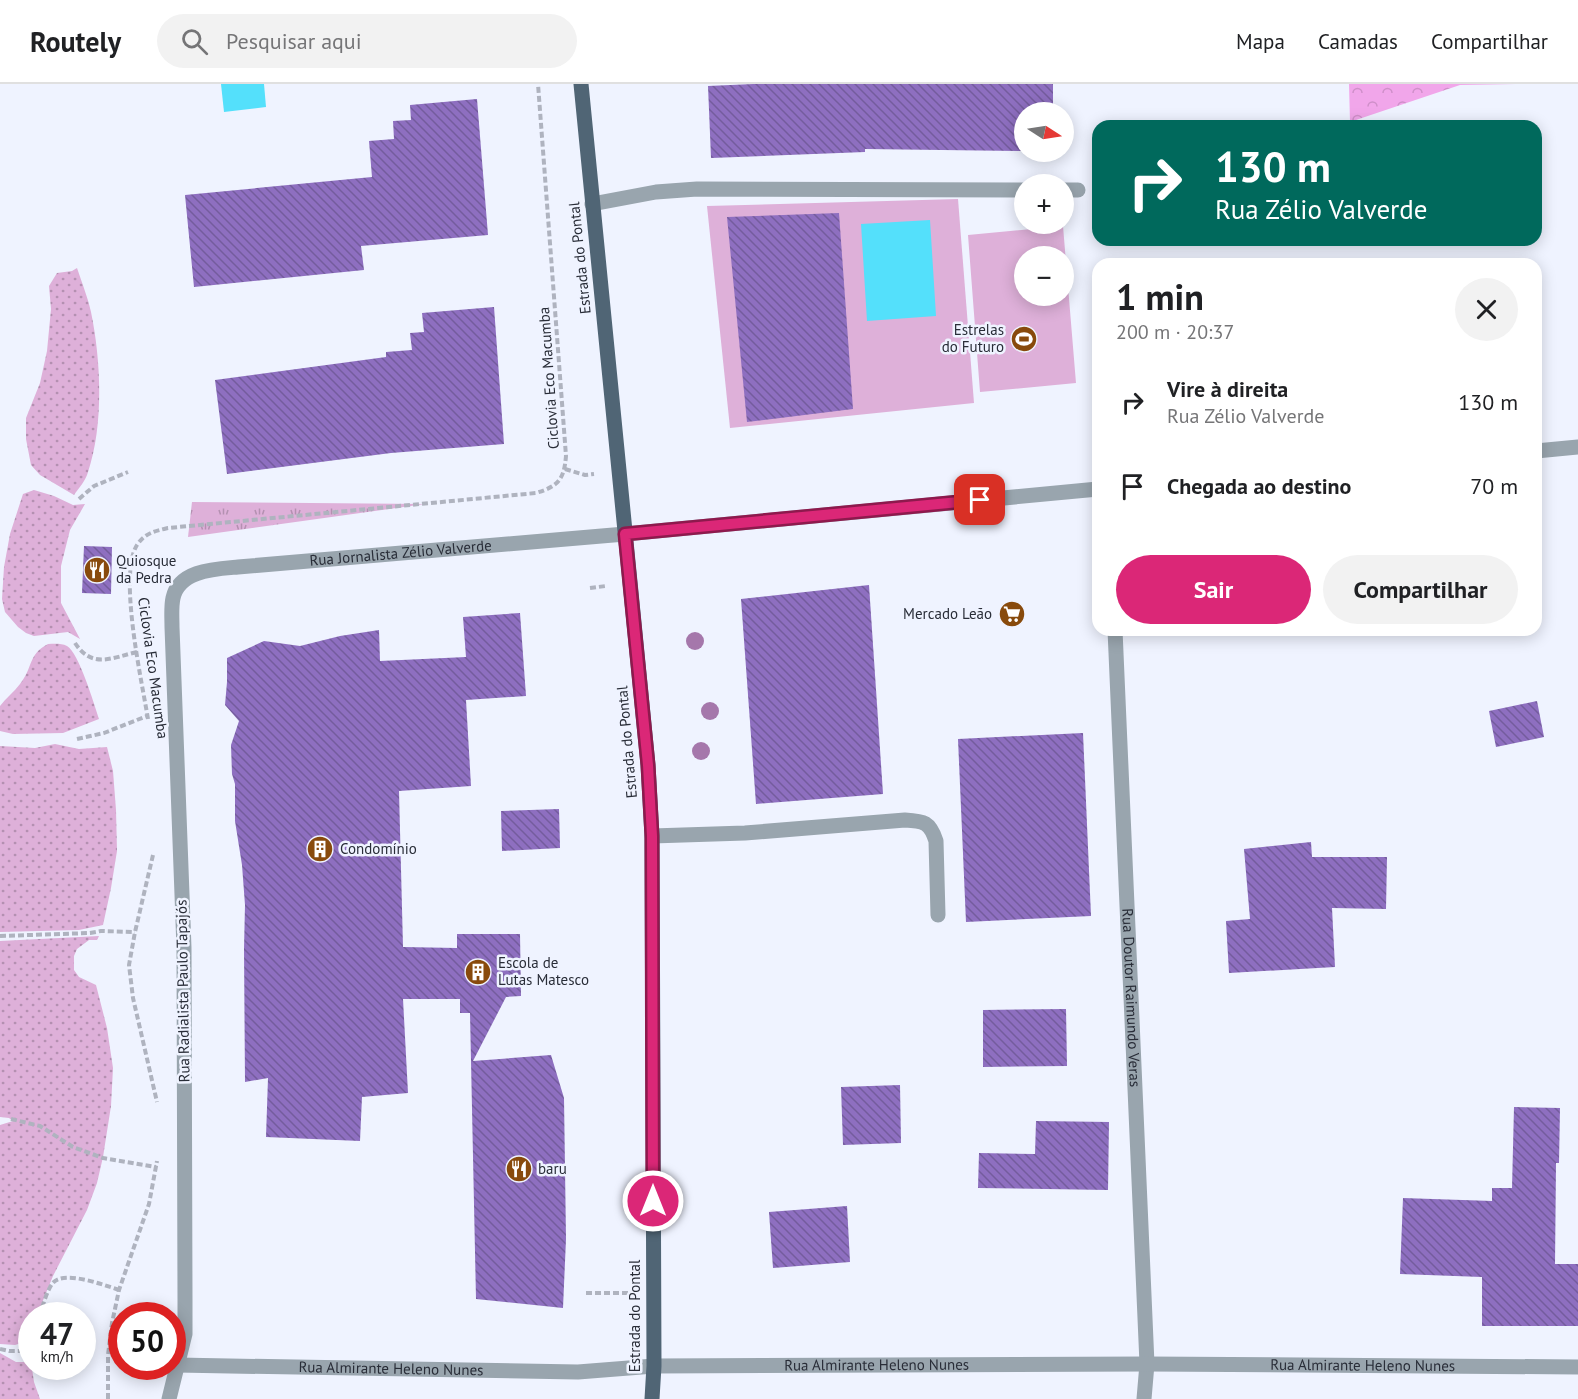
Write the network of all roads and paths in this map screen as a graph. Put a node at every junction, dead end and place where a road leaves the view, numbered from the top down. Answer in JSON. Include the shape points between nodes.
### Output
{"nodes":[{"id":1,"x":538,"y":84,"type":"edge"},
{"id":2,"x":581,"y":84,"type":"edge"},
{"id":3,"x":1014,"y":190,"type":"edge"},
{"id":4,"x":592,"y":204,"type":"junction"},
{"id":5,"x":1578,"y":447,"type":"edge"},
{"id":6,"x":1542,"y":450,"type":"edge"},
{"id":7,"x":128,"y":472,"type":"dead end"},
{"id":8,"x":1092,"y":490,"type":"edge"},
{"id":9,"x":79,"y":499,"type":"dead end"},
{"id":10,"x":625,"y":534,"type":"junction"},
{"id":11,"x":179,"y":584,"type":"joint"},
{"id":12,"x":1115,"y":636,"type":"edge"},
{"id":13,"x":75,"y":643,"type":"dead end"},
{"id":14,"x":137,"y":651,"type":"junction"},
{"id":15,"x":147,"y":716,"type":"junction"},
{"id":16,"x":148,"y":724,"type":"dead end"},
{"id":17,"x":77,"y":739,"type":"dead end"},
{"id":18,"x":652,"y":836,"type":"junction"},
{"id":19,"x":154,"y":853,"type":"dead end"},
{"id":20,"x":938,"y":915,"type":"dead end"},
{"id":21,"x":135,"y":932,"type":"junction"},
{"id":22,"x":0,"y":936,"type":"edge"},
{"id":23,"x":158,"y":1109,"type":"dead end"},
{"id":24,"x":11,"y":1119,"type":"dead end"},
{"id":25,"x":157,"y":1159,"type":"dead end"},
{"id":26,"x":156,"y":1167,"type":"junction"},
{"id":27,"x":119,"y":1290,"type":"junction"},
{"id":28,"x":586,"y":1293,"type":"dead end"},
{"id":29,"x":654,"y":1293,"type":"junction"},
{"id":30,"x":45,"y":1302,"type":"edge"},
{"id":31,"x":185,"y":1302,"type":"edge"},
{"id":32,"x":0,"y":1348,"type":"edge"},
{"id":33,"x":18,"y":1351,"type":"edge"},
{"id":34,"x":1147,"y":1364,"type":"junction"},
{"id":35,"x":186,"y":1365,"type":"edge"},
{"id":36,"x":654,"y":1366,"type":"junction"},
{"id":37,"x":1578,"y":1367,"type":"edge"},
{"id":38,"x":173,"y":1380,"type":"edge"},
{"id":39,"x":108,"y":1399,"type":"edge"},
{"id":40,"x":169,"y":1399,"type":"edge"},
{"id":41,"x":652,"y":1399,"type":"edge"},
{"id":42,"x":1144,"y":1399,"type":"edge"}],
"edges":[{"from":1,"to":14,"type":"path","name":"Ciclovia Eco Macumba","via":[[567,456],[560,481],[536,493],[153,531],[137,545],[131,560],[131,613]]},
{"from":2,"to":4,"type":"main road","name":"Estrada do Pontal"},
{"from":3,"to":4,"type":"street","via":[[697,189]]},
{"from":4,"to":10,"type":"main road","name":"Estrada do Pontal"},
{"from":5,"to":6,"type":"street"},
{"from":7,"to":9,"type":"path","via":[[94,486]]},
{"from":8,"to":10,"type":"street","name":"Rua Jornalista Zélio Valverde"},
{"from":10,"to":11,"type":"street","name":"Rua Jornalista Zélio Valverde","via":[[208,570]]},
{"from":10,"to":18,"type":"main road","name":"Estrada do Pontal"},
{"from":11,"to":31,"type":"street","name":"Rua Radialista Paulo Tapajós","via":[[172,599],[184,948]]},
{"from":12,"to":34,"type":"street","name":"Rua Doutor Raimundo Veras"},
{"from":13,"to":14,"type":"path","via":[[82,653],[96,660]]},
{"from":14,"to":15,"type":"path","name":"Ciclovia Eco Macumba"},
{"from":15,"to":16,"type":"path","name":"Ciclovia Eco Macumba"},
{"from":15,"to":17,"type":"path"},
{"from":18,"to":20,"type":"street","via":[[919,821],[932,830],[936,842]]},
{"from":18,"to":29,"type":"main road","name":"Estrada do Pontal"},
{"from":19,"to":21,"type":"path"},
{"from":21,"to":22,"type":"path"},
{"from":21,"to":23,"type":"path","via":[[129,965],[133,998]]},
{"from":24,"to":26,"type":"path","via":[[40,1126],[73,1147],[103,1158]]},
{"from":25,"to":26,"type":"path"},
{"from":26,"to":27,"type":"path","via":[[149,1204]]},
{"from":27,"to":30,"type":"path","via":[[66,1277],[52,1284]]},
{"from":27,"to":39,"type":"path","via":[[108,1355]]},
{"from":28,"to":29,"type":"path"},
{"from":29,"to":36,"type":"main road","name":"Estrada do Pontal"},
{"from":32,"to":33,"type":"path"},
{"from":34,"to":36,"type":"street","name":"Rua Almirante Heleno Nunes"},
{"from":34,"to":37,"type":"street","name":"Rua Almirante Heleno Nunes"},
{"from":34,"to":42,"type":"street","name":"Rua Doutor Raimundo Veras"},
{"from":35,"to":36,"type":"street","name":"Rua Almirante Heleno Nunes","via":[[579,1372]]},
{"from":36,"to":41,"type":"main road","name":"Estrada do Pontal"},
{"from":38,"to":40,"type":"street","name":"Rua Radialista Paulo Tapajós"}]}
